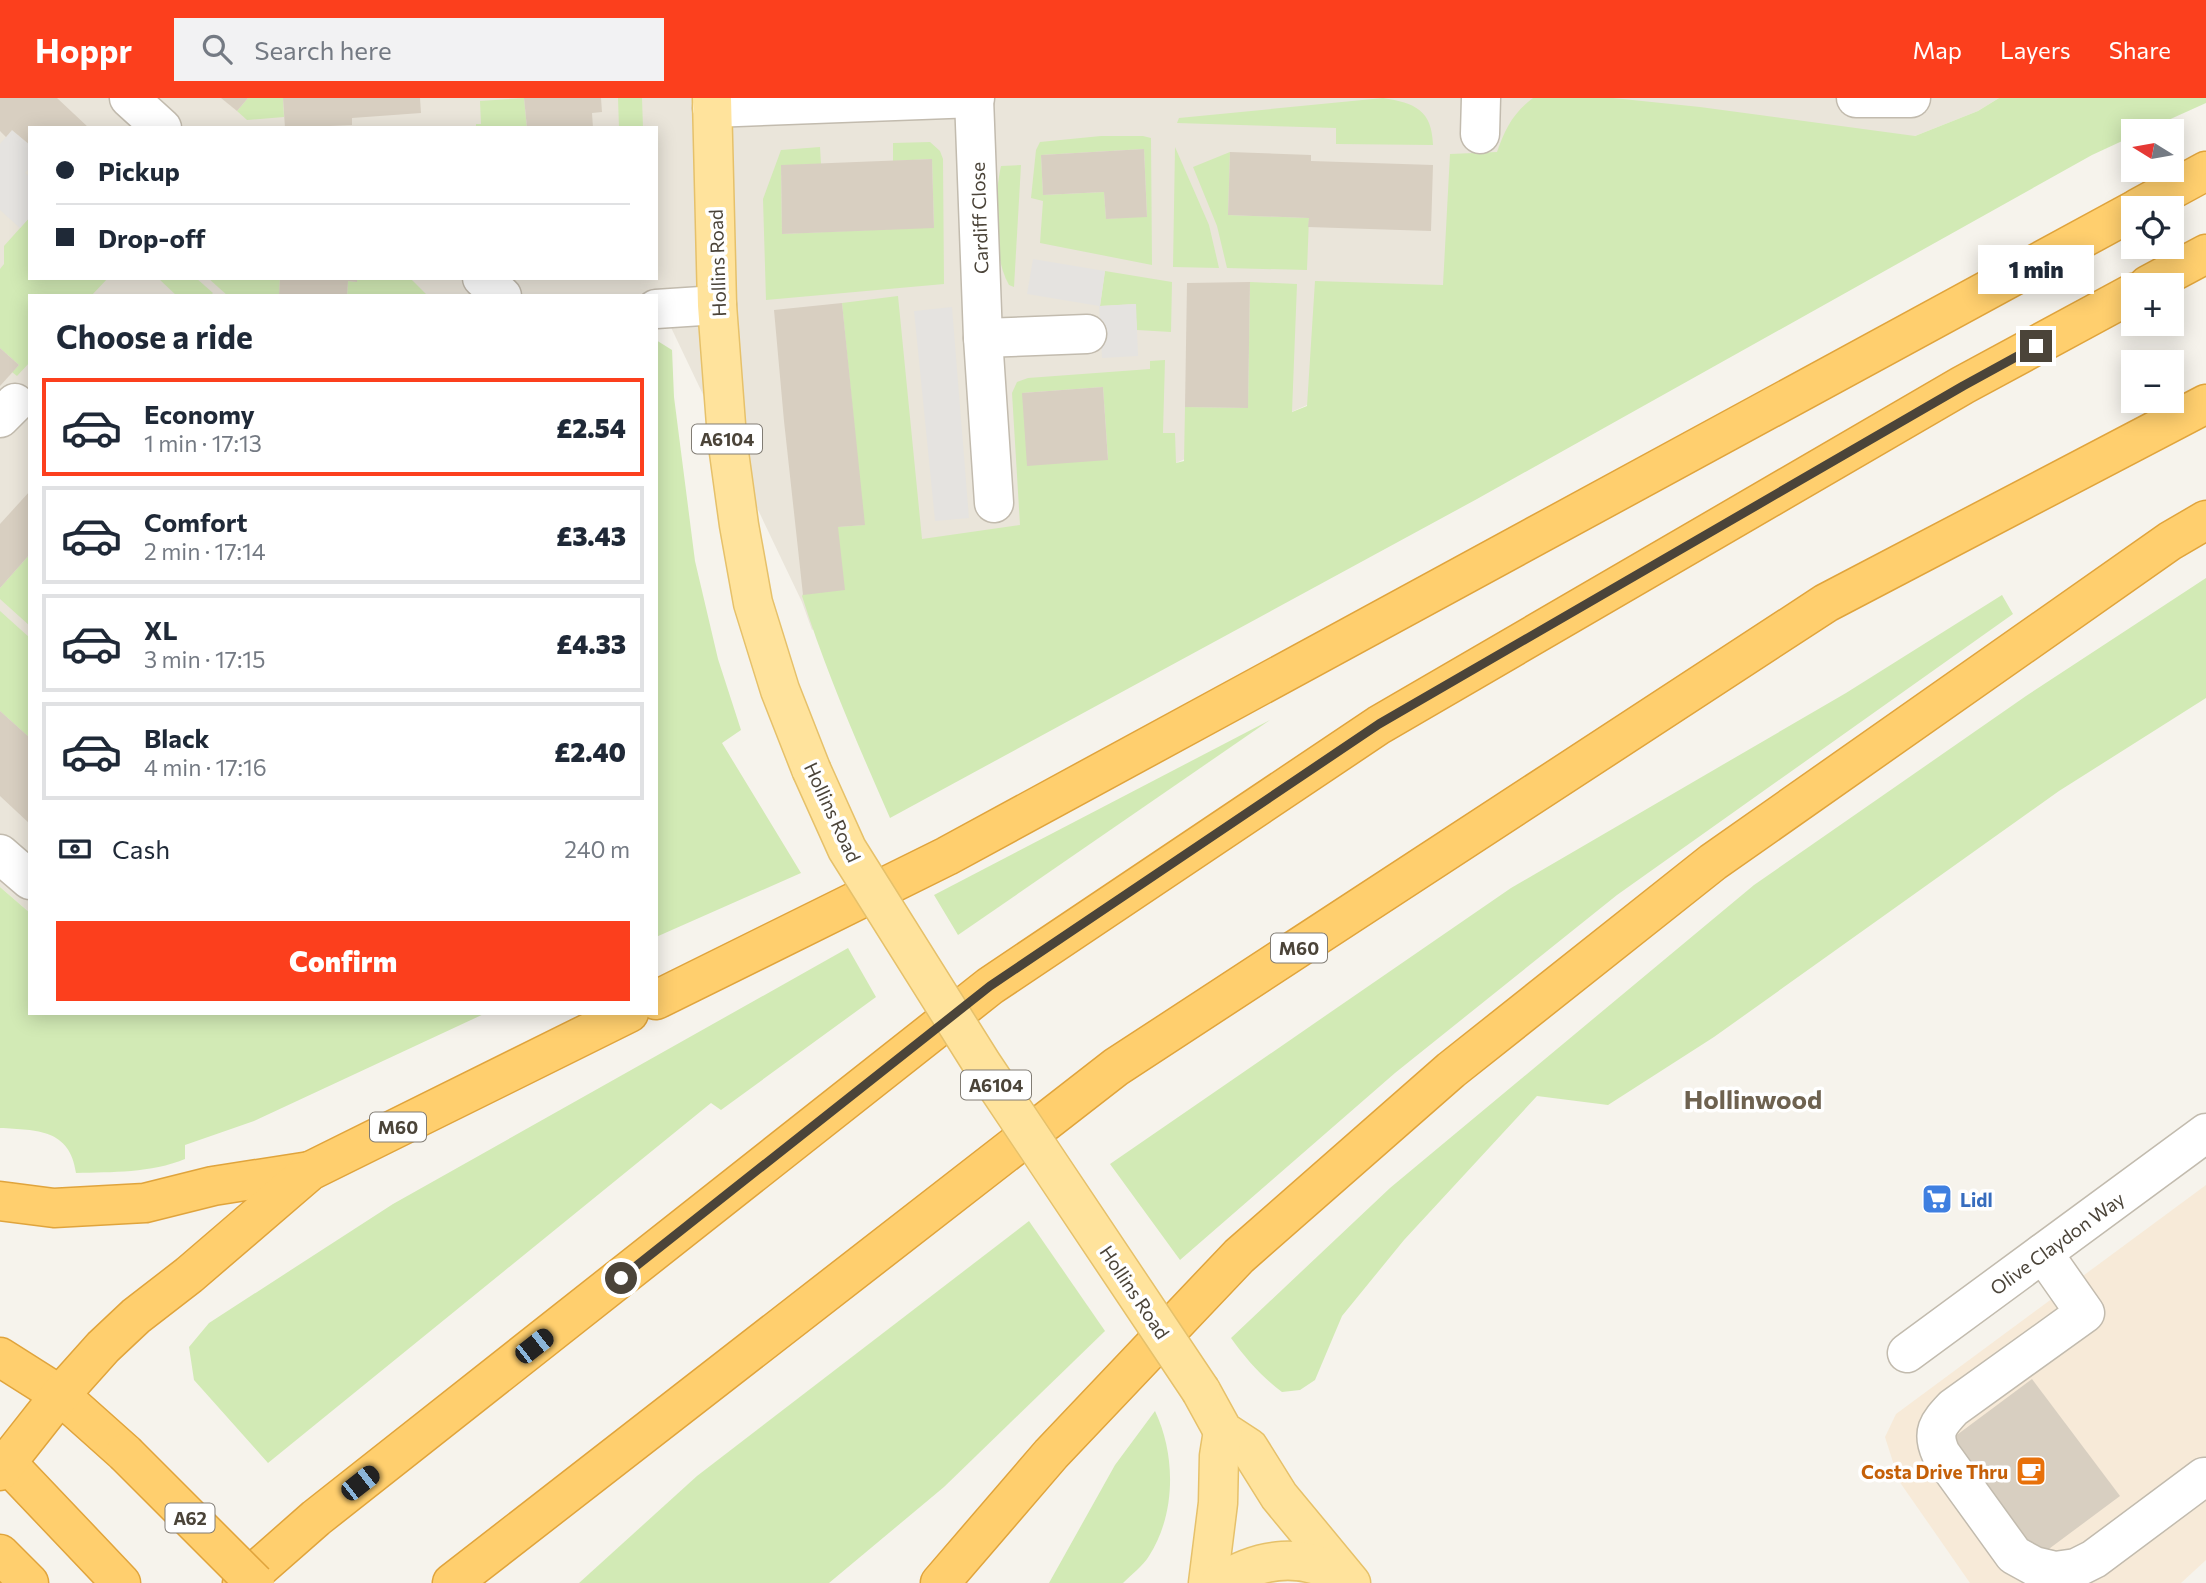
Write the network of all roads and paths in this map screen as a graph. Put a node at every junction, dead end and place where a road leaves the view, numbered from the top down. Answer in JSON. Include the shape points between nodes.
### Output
{"nodes":[{"id":1,"x":129,"y":98,"type":"edge"},
{"id":2,"x":974,"y":98,"type":"edge"},
{"id":3,"x":1856,"y":98,"type":"edge"},
{"id":4,"x":1911,"y":98,"type":"edge"},
{"id":5,"x":876,"y":100,"type":"edge"},
{"id":6,"x":712,"y":103,"type":"edge"},
{"id":7,"x":160,"y":126,"type":"edge"},
{"id":8,"x":2206,"y":171,"type":"edge"},
{"id":9,"x":2160,"y":196,"type":"edge"},
{"id":10,"x":2121,"y":217,"type":"edge"},
{"id":11,"x":2206,"y":254,"type":"edge"},
{"id":12,"x":2170,"y":273,"type":"edge"},
{"id":13,"x":484,"y":280,"type":"edge"},
{"id":14,"x":500,"y":294,"type":"edge"},
{"id":15,"x":2121,"y":300,"type":"edge"},
{"id":16,"x":718,"y":305,"type":"junction"},
{"id":17,"x":658,"y":309,"type":"edge"},
{"id":18,"x":1087,"y":334,"type":"dead end"},
{"id":19,"x":983,"y":338,"type":"junction"},
{"id":20,"x":2206,"y":404,"type":"edge"},
{"id":21,"x":994,"y":503,"type":"dead end"},
{"id":22,"x":2206,"y":520,"type":"edge"},
{"id":23,"x":0,"y":854,"type":"edge"},
{"id":24,"x":28,"y":878,"type":"edge"},
{"id":25,"x":658,"y":999,"type":"edge"},
{"id":26,"x":625,"y":1015,"type":"edge"},
{"id":27,"x":2206,"y":1133,"type":"edge"},
{"id":28,"x":310,"y":1171,"type":"junction"},
{"id":29,"x":0,"y":1201,"type":"edge"},
{"id":30,"x":2043,"y":1253,"type":"junction"},
{"id":31,"x":1907,"y":1353,"type":"dead end"},
{"id":32,"x":0,"y":1357,"type":"edge"},
{"id":33,"x":60,"y":1395,"type":"junction"},
{"id":34,"x":1223,"y":1431,"type":"junction"},
{"id":35,"x":3,"y":1467,"type":"edge"},
{"id":36,"x":2204,"y":1478,"type":"dead end"},
{"id":37,"x":0,"y":1554,"type":"edge"},
{"id":38,"x":1350,"y":1582,"type":"edge"},
{"id":39,"x":29,"y":1583,"type":"edge"},
{"id":40,"x":121,"y":1583,"type":"edge"},
{"id":41,"x":242,"y":1583,"type":"edge"},
{"id":42,"x":255,"y":1583,"type":"edge"},
{"id":43,"x":452,"y":1583,"type":"edge"},
{"id":44,"x":940,"y":1583,"type":"edge"},
{"id":45,"x":1208,"y":1583,"type":"edge"},
{"id":46,"x":1220,"y":1583,"type":"edge"}],
"edges":[{"from":1,"to":7,"type":"street"},
{"from":2,"to":5,"type":"street"},
{"from":2,"to":19,"type":"street","name":"Cardiff Close"},
{"from":3,"to":4,"type":"street"},
{"from":5,"to":6,"type":"street"},
{"from":6,"to":16,"type":"main road","name":"Hollins Road","number":"A6104"},
{"from":8,"to":9,"type":"highway"},
{"from":10,"to":25,"type":"highway","via":[[947,856]]},
{"from":11,"to":12,"type":"highway"},
{"from":13,"to":14,"type":"street"},
{"from":15,"to":41,"type":"highway","via":[[1379,724],[990,986],[316,1518]]},
{"from":16,"to":17,"type":"street"},
{"from":16,"to":34,"type":"main road","name":"Hollins Road","number":"A6104","bridge":true,"via":[[727,438],[753,603],[811,769],[847,849],[868,883]]},
{"from":18,"to":19,"type":"street"},
{"from":19,"to":21,"type":"street","name":"Cardiff Close"},
{"from":20,"to":43,"type":"highway","number":"M60","via":[[1826,603],[1116,1067]]},
{"from":22,"to":44,"type":"highway","via":[[1713,862],[1451,1070],[1239,1256],[1051,1454]]},
{"from":23,"to":24,"type":"street"},
{"from":26,"to":28,"type":"highway","number":"M60"},
{"from":27,"to":30,"type":"street","name":"Olive Claydon Way"},
{"from":28,"to":29,"type":"highway","number":"M60","via":[[213,1186],[145,1203],[54,1208]]},
{"from":28,"to":33,"type":"highway","number":"M60","via":[[136,1316]]},
{"from":30,"to":31,"type":"street","name":"Olive Claydon Way"},
{"from":30,"to":36,"type":"street","via":[[2085,1313],[1953,1408],[1935,1435],[1941,1454],[2014,1555],[2055,1571],[2094,1559]]},
{"from":32,"to":33,"type":"highway","number":"A62"},
{"from":33,"to":35,"type":"highway"},
{"from":33,"to":42,"type":"highway","number":"A62","bridge":true},
{"from":34,"to":38,"type":"main road","name":"Hollins Road","number":"A6104","via":[[1249,1448],[1279,1496]]},
{"from":34,"to":45,"type":"main road"},
{"from":35,"to":40,"type":"highway"},
{"from":37,"to":39,"type":"highway"},
{"from":38,"to":46,"type":"main road","name":"Hollins Road","number":"A6104","via":[[1330,1569],[1290,1560],[1252,1565]]}]}
